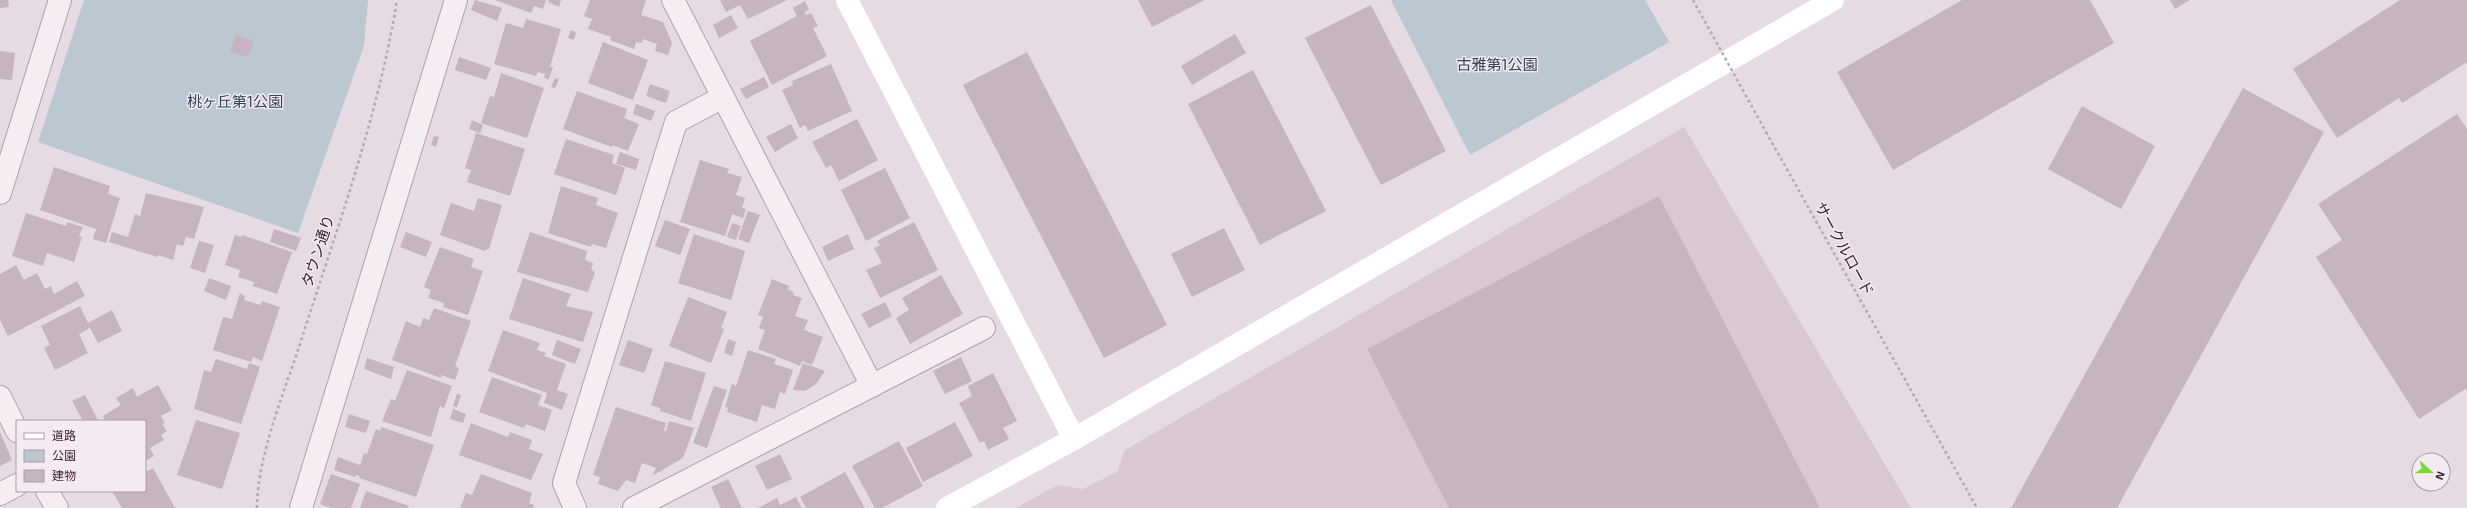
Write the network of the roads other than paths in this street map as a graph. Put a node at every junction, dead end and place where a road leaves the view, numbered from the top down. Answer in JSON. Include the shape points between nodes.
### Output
{"nodes":[{"id":1,"x":60,"y":0,"type":"edge"},
{"id":2,"x":456,"y":0,"type":"edge"},
{"id":3,"x":673,"y":0,"type":"edge"},
{"id":4,"x":847,"y":0,"type":"edge"},
{"id":5,"x":1833,"y":0,"type":"edge"},
{"id":6,"x":723,"y":96,"type":"junction"},
{"id":7,"x":0,"y":193,"type":"edge"},
{"id":8,"x":984,"y":328,"type":"dead end"},
{"id":9,"x":872,"y":386,"type":"junction"},
{"id":10,"x":0,"y":397,"type":"edge"},
{"id":11,"x":16,"y":429,"type":"edge"},
{"id":12,"x":1074,"y":439,"type":"junction"},
{"id":13,"x":16,"y":486,"type":"edge"},
{"id":14,"x":49,"y":492,"type":"edge"},
{"id":15,"x":0,"y":494,"type":"edge"},
{"id":16,"x":57,"y":508,"type":"edge"},
{"id":17,"x":301,"y":508,"type":"edge"},
{"id":18,"x":575,"y":508,"type":"edge"},
{"id":19,"x":634,"y":508,"type":"edge"},
{"id":20,"x":948,"y":508,"type":"edge"}],
"edges":[{"from":1,"to":7,"type":"street"},
{"from":2,"to":17,"type":"street"},
{"from":3,"to":6,"type":"street"},
{"from":4,"to":12,"type":"street"},
{"from":5,"to":12,"type":"street"},
{"from":6,"to":9,"type":"street"},
{"from":6,"to":18,"type":"street","via":[[676,122],[564,483]]},
{"from":8,"to":9,"type":"street"},
{"from":9,"to":19,"type":"street"},
{"from":10,"to":11,"type":"street"},
{"from":12,"to":20,"type":"street"},
{"from":13,"to":15,"type":"street"},
{"from":14,"to":16,"type":"street"}]}
